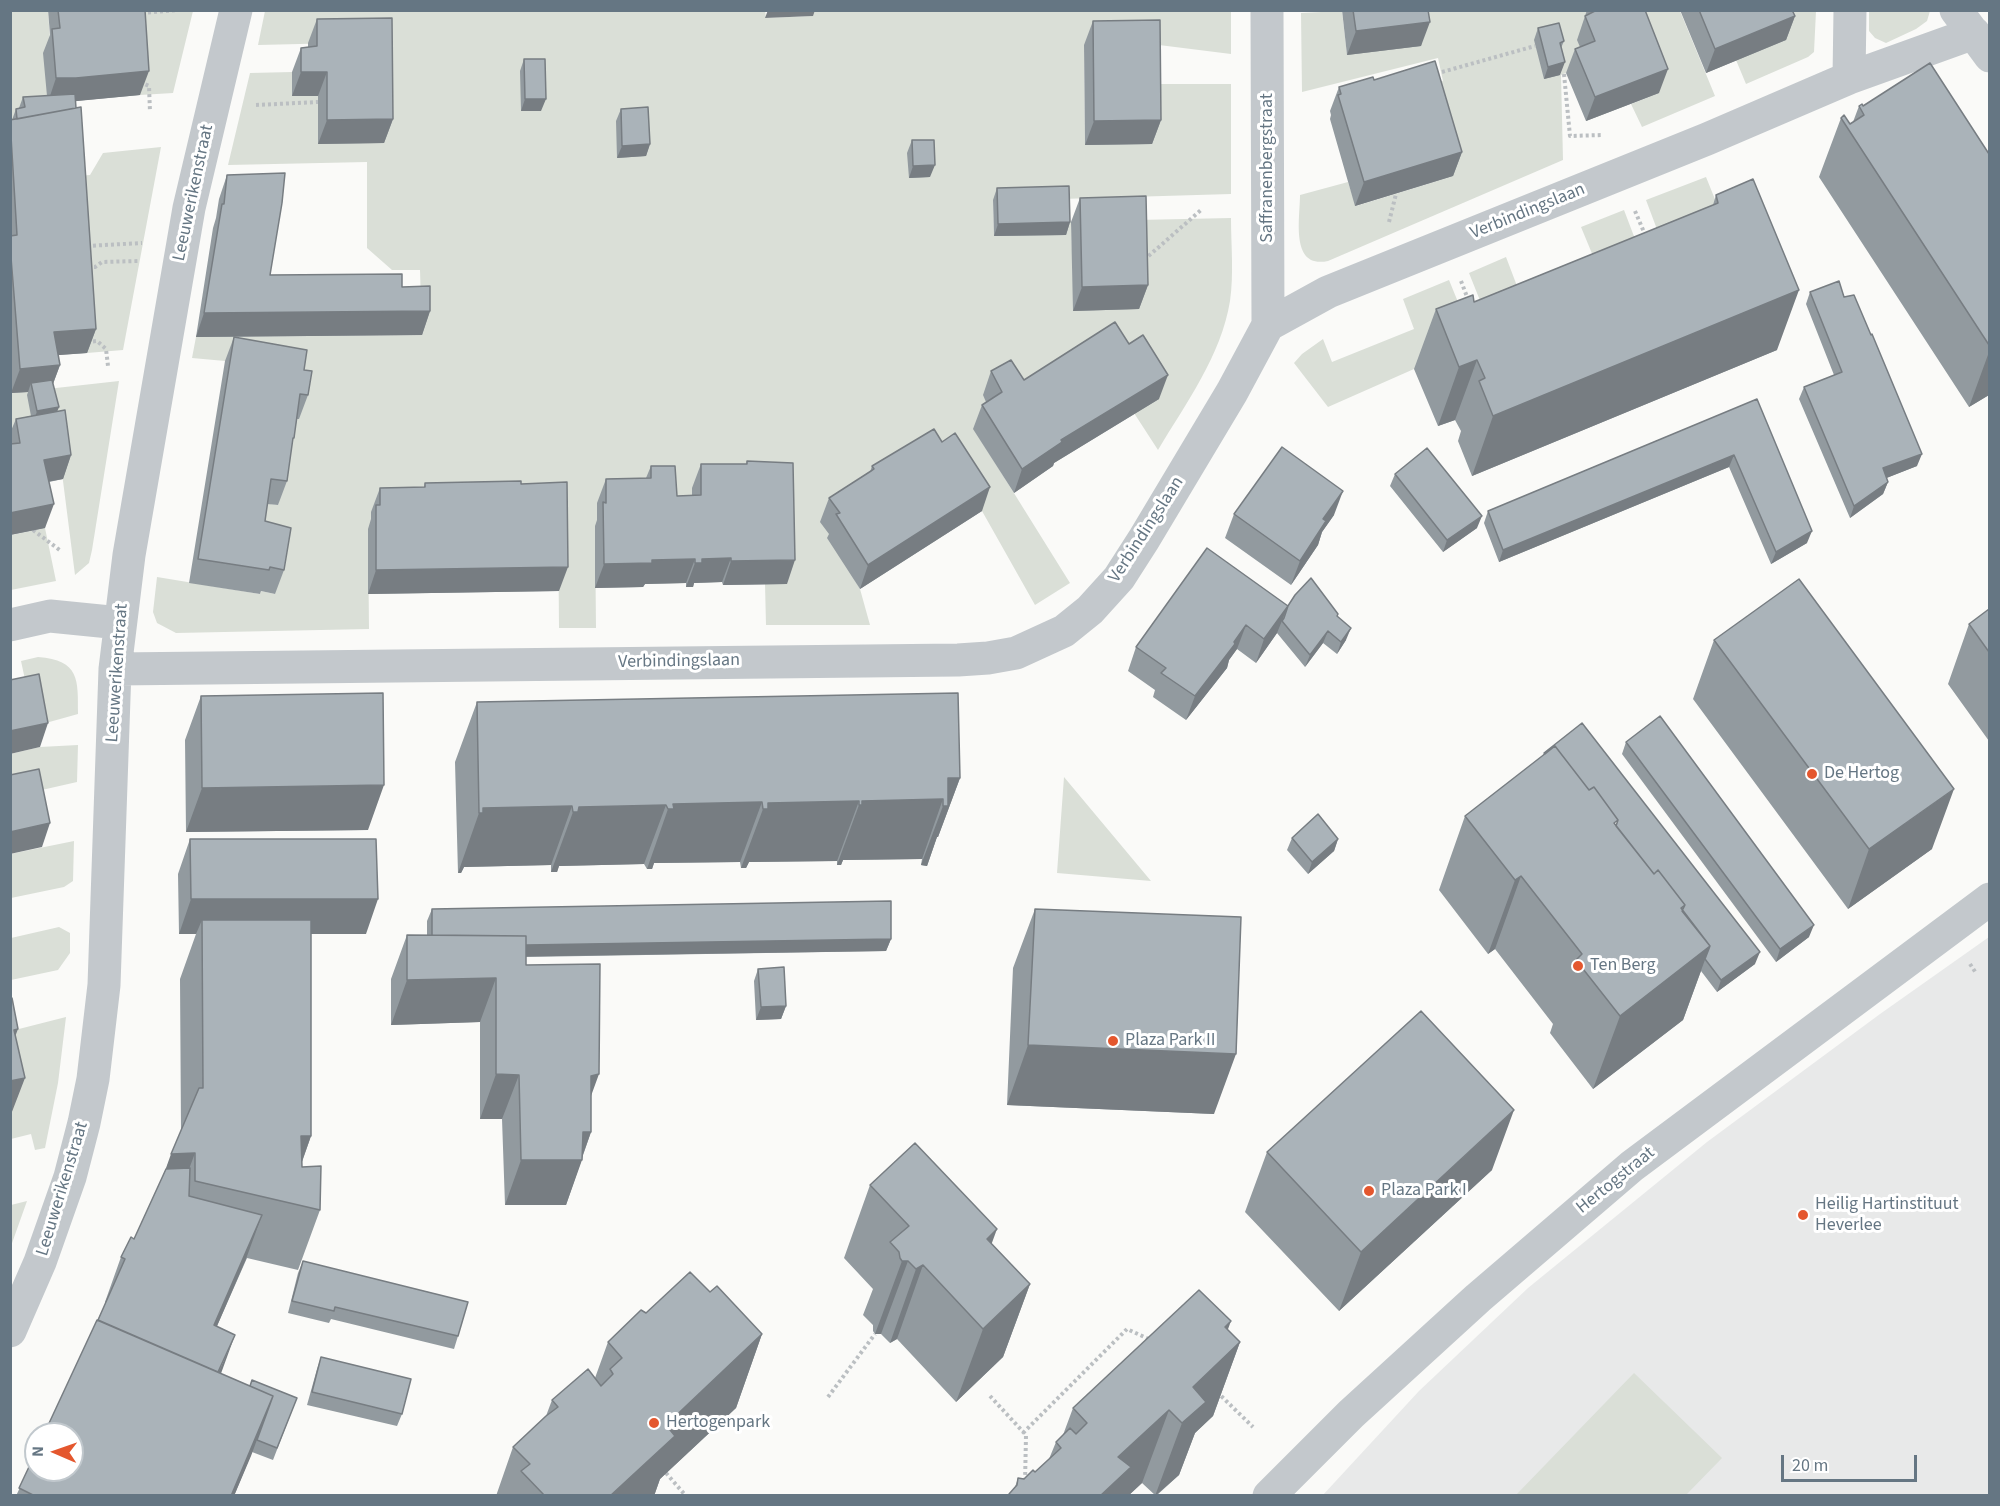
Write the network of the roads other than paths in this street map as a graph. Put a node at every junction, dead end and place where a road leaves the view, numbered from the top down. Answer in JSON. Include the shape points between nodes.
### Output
{"nodes":[{"id":1,"x":236,"y":10,"type":"edge"},
{"id":2,"x":1267,"y":10,"type":"edge"},
{"id":3,"x":1850,"y":10,"type":"edge"},
{"id":4,"x":1973,"y":33,"type":"edge"},
{"id":5,"x":1849,"y":78,"type":"junction"},
{"id":6,"x":1268,"y":325,"type":"junction"},
{"id":7,"x":120,"y":623,"type":"junction"},
{"id":8,"x":10,"y":625,"type":"edge"},
{"id":9,"x":116,"y":669,"type":"junction"},
{"id":10,"x":1989,"y":899,"type":"edge"},
{"id":11,"x":10,"y":1331,"type":"edge"},
{"id":12,"x":1269,"y":1496,"type":"edge"}],
"edges":[{"from":1,"to":7,"type":"street","name":"Leeuwerikenstraat","via":[[182,250]]},
{"from":2,"to":6,"type":"street","name":"Saffranenbergstraat"},
{"from":3,"to":5,"type":"street"},
{"from":4,"to":5,"type":"street","name":"Verbindingslaan"},
{"from":5,"to":6,"type":"street","name":"Verbindingslaan","via":[[1328,292]]},
{"from":6,"to":9,"type":"street","name":"Verbindingslaan","via":[[1119,579],[1064,631],[1016,653],[957,660]]},
{"from":7,"to":8,"type":"street","via":[[50,616]]},
{"from":7,"to":9,"type":"street","name":"Leeuwerikenstraat"},
{"from":9,"to":11,"type":"street","name":"Leeuwerikenstraat","via":[[104,985],[93,1079],[70,1177]]},
{"from":10,"to":12,"type":"street","name":"Hertogstraat","via":[[1632,1166],[1478,1298],[1351,1414]]}]}
